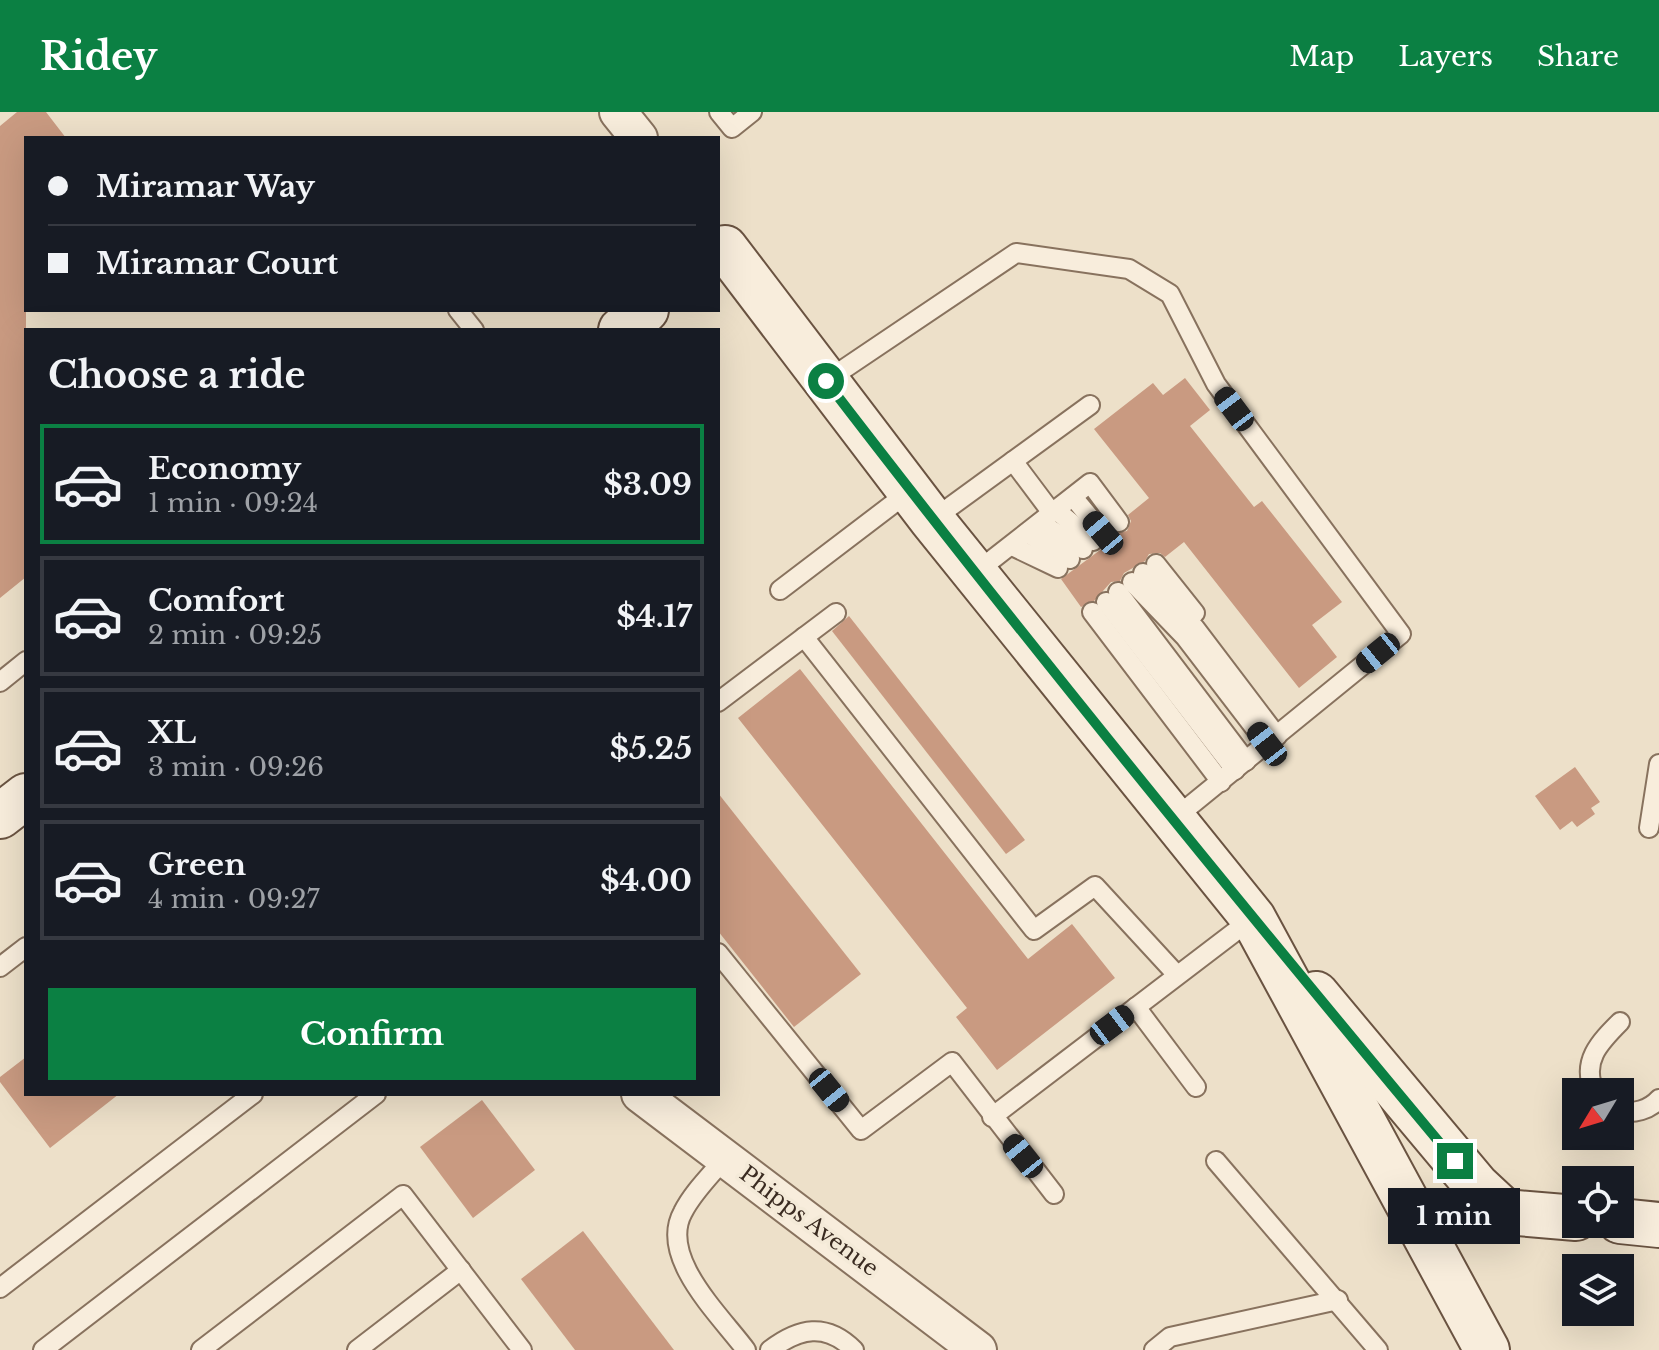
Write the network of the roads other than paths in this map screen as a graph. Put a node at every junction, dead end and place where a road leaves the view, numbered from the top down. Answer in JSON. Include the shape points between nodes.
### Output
{"nodes":[{"id":1,"x":618,"y":112,"type":"edge"},
{"id":2,"x":719,"y":112,"type":"edge"},
{"id":3,"x":752,"y":112,"type":"edge"},
{"id":4,"x":725,"y":133,"type":"edge"},
{"id":5,"x":637,"y":136,"type":"edge"},
{"id":6,"x":720,"y":246,"type":"edge"},
{"id":7,"x":460,"y":312,"type":"edge"},
{"id":8,"x":644,"y":312,"type":"edge"},
{"id":9,"x":472,"y":328,"type":"edge"},
{"id":10,"x":624,"y":328,"type":"edge"},
{"id":11,"x":826,"y":381,"type":"junction"},
{"id":12,"x":1090,"y":405,"type":"dead end"},
{"id":13,"x":1013,"y":461,"type":"junction"},
{"id":14,"x":1073,"y":497,"type":"junction"},
{"id":15,"x":921,"y":505,"type":"junction"},
{"id":16,"x":1044,"y":520,"type":"junction"},
{"id":17,"x":1088,"y":545,"type":"junction"},
{"id":18,"x":1012,"y":546,"type":"junction"},
{"id":19,"x":975,"y":573,"type":"junction"},
{"id":20,"x":1125,"y":588,"type":"junction"},
{"id":21,"x":780,"y":590,"type":"dead end"},
{"id":22,"x":836,"y":613,"type":"dead end"},
{"id":23,"x":804,"y":637,"type":"junction"},
{"id":24,"x":24,"y":663,"type":"edge"},
{"id":25,"x":0,"y":682,"type":"edge"},
{"id":26,"x":720,"y":700,"type":"edge"},
{"id":27,"x":1277,"y":736,"type":"junction"},
{"id":28,"x":1659,"y":764,"type":"edge"},
{"id":29,"x":1234,"y":771,"type":"junction"},
{"id":30,"x":1657,"y":797,"type":"edge"},
{"id":31,"x":24,"y":798,"type":"edge"},
{"id":32,"x":0,"y":816,"type":"edge"},
{"id":33,"x":1175,"y":818,"type":"junction"},
{"id":34,"x":1649,"y":828,"type":"dead end"},
{"id":35,"x":1253,"y":918,"type":"junction"},
{"id":36,"x":0,"y":942,"type":"edge"},
{"id":37,"x":720,"y":955,"type":"edge"},
{"id":38,"x":13,"y":957,"type":"edge"},
{"id":39,"x":1177,"y":975,"type":"junction"},
{"id":40,"x":1136,"y":1007,"type":"junction"},
{"id":41,"x":1620,"y":1022,"type":"dead end"},
{"id":42,"x":1591,"y":1078,"type":"edge"},
{"id":43,"x":1196,"y":1087,"type":"dead end"},
{"id":44,"x":250,"y":1096,"type":"edge"},
{"id":45,"x":373,"y":1096,"type":"edge"},
{"id":46,"x":643,"y":1096,"type":"edge"},
{"id":47,"x":1659,"y":1099,"type":"edge"},
{"id":48,"x":1634,"y":1112,"type":"edge"},
{"id":49,"x":992,"y":1117,"type":"junction"},
{"id":50,"x":725,"y":1158,"type":"junction"},
{"id":51,"x":1216,"y":1161,"type":"dead end"},
{"id":52,"x":1054,"y":1194,"type":"dead end"},
{"id":53,"x":1562,"y":1217,"type":"edge"},
{"id":54,"x":1634,"y":1222,"type":"edge"},
{"id":55,"x":1659,"y":1225,"type":"edge"},
{"id":56,"x":461,"y":1270,"type":"junction"},
{"id":57,"x":0,"y":1288,"type":"edge"},
{"id":58,"x":1338,"y":1300,"type":"junction"},
{"id":59,"x":43,"y":1350,"type":"edge"},
{"id":60,"x":201,"y":1350,"type":"edge"},
{"id":61,"x":357,"y":1350,"type":"edge"},
{"id":62,"x":522,"y":1350,"type":"edge"},
{"id":63,"x":746,"y":1350,"type":"edge"},
{"id":64,"x":770,"y":1350,"type":"edge"},
{"id":65,"x":854,"y":1350,"type":"edge"},
{"id":66,"x":978,"y":1350,"type":"edge"},
{"id":67,"x":1154,"y":1350,"type":"edge"},
{"id":68,"x":1378,"y":1350,"type":"edge"},
{"id":69,"x":1487,"y":1350,"type":"edge"}],
"edges":[{"from":1,"to":5,"type":"street"},
{"from":2,"to":4,"type":"lane"},
{"from":3,"to":4,"type":"lane"},
{"from":6,"to":11,"type":"street"},
{"from":7,"to":9,"type":"lane"},
{"from":8,"to":10,"type":"street"},
{"from":11,"to":15,"type":"street"},
{"from":11,"to":27,"type":"lane","via":[[1016,253],[1129,269],[1170,294],[1216,384],[1401,634]]},
{"from":12,"to":13,"type":"lane"},
{"from":13,"to":15,"type":"lane"},
{"from":13,"to":16,"type":"lane"},
{"from":14,"to":16,"type":"lane"},
{"from":14,"to":17,"type":"lane"},
{"from":14,"to":17,"type":"lane","via":[[1090,483]]},
{"from":15,"to":19,"type":"street"},
{"from":15,"to":21,"type":"lane"},
{"from":16,"to":17,"type":"lane"},
{"from":16,"to":17,"type":"lane"},
{"from":16,"to":18,"type":"lane"},
{"from":17,"to":18,"type":"lane"},
{"from":18,"to":19,"type":"lane"},
{"from":19,"to":33,"type":"street"},
{"from":20,"to":27,"type":"lane"},
{"from":20,"to":27,"type":"lane","via":[[1185,637]]},
{"from":20,"to":29,"type":"lane"},
{"from":20,"to":29,"type":"lane"},
{"from":22,"to":23,"type":"lane"},
{"from":23,"to":26,"type":"lane"},
{"from":23,"to":39,"type":"lane","via":[[1034,930],[1095,886]]},
{"from":24,"to":25,"type":"lane"},
{"from":27,"to":29,"type":"lane"},
{"from":28,"to":30,"type":"lane"},
{"from":29,"to":33,"type":"lane"},
{"from":30,"to":34,"type":"lane"},
{"from":31,"to":32,"type":"street"},
{"from":33,"to":35,"type":"street"},
{"from":35,"to":39,"type":"lane"},
{"from":35,"to":53,"type":"street","via":[[1476,1185],[1505,1212]]},
{"from":35,"to":69,"type":"street"},
{"from":36,"to":38,"type":"lane"},
{"from":37,"to":49,"type":"lane","via":[[861,1130],[952,1062]]},
{"from":39,"to":40,"type":"lane"},
{"from":40,"to":43,"type":"lane"},
{"from":40,"to":49,"type":"lane"},
{"from":41,"to":42,"type":"lane","via":[[1594,1051]]},
{"from":44,"to":57,"type":"lane"},
{"from":45,"to":59,"type":"lane"},
{"from":46,"to":50,"type":"street","name":"Phipps Avenue"},
{"from":47,"to":48,"type":"lane"},
{"from":49,"to":52,"type":"lane"},
{"from":50,"to":63,"type":"lane","via":[[683,1211],[676,1247],[682,1264]]},
{"from":50,"to":66,"type":"street","name":"Phipps Avenue"},
{"from":51,"to":58,"type":"lane"},
{"from":54,"to":55,"type":"street"},
{"from":56,"to":60,"type":"lane","via":[[403,1195]]},
{"from":56,"to":61,"type":"lane"},
{"from":56,"to":62,"type":"lane"},
{"from":58,"to":67,"type":"lane","via":[[1170,1337]]},
{"from":58,"to":68,"type":"lane"},
{"from":64,"to":65,"type":"lane","via":[[798,1332],[814,1330],[828,1331]]}]}
